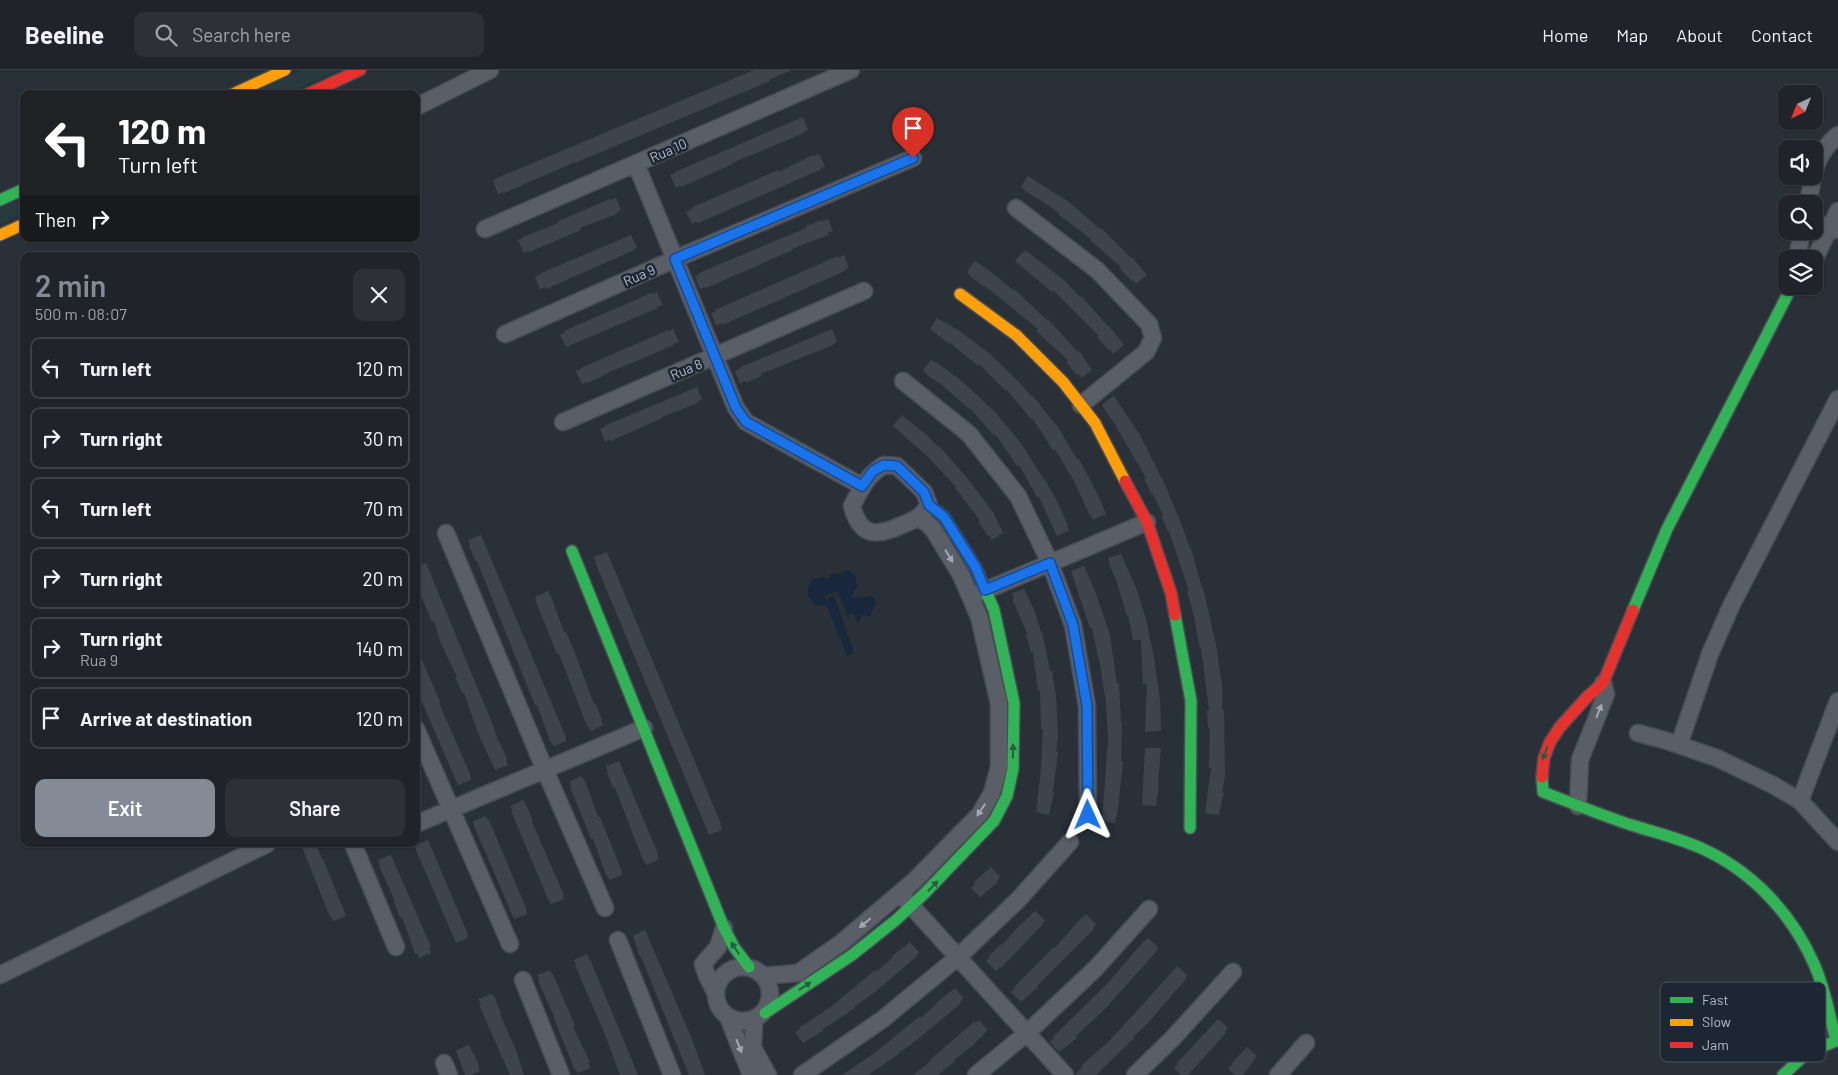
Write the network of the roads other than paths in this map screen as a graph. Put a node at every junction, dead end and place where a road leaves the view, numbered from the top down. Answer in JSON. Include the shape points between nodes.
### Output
{"nodes":[{"id":1,"x":285,"y":70,"type":"edge"},
{"id":2,"x":360,"y":70,"type":"edge"},
{"id":3,"x":490,"y":70,"type":"edge"},
{"id":4,"x":851,"y":70,"type":"edge"},
{"id":5,"x":242,"y":90,"type":"edge"},
{"id":6,"x":317,"y":90,"type":"edge"},
{"id":7,"x":420,"y":105,"type":"edge"},
{"id":8,"x":1835,"y":143,"type":"edge"},
{"id":9,"x":1823,"y":154,"type":"edge"},
{"id":10,"x":913,"y":158,"type":"dead end"},
{"id":11,"x":636,"y":164,"type":"junction"},
{"id":12,"x":20,"y":192,"type":"edge"},
{"id":13,"x":0,"y":200,"type":"edge"},
{"id":14,"x":1016,"y":208,"type":"dead end"},
{"id":15,"x":1838,"y":212,"type":"edge"},
{"id":16,"x":20,"y":226,"type":"edge"},
{"id":17,"x":485,"y":229,"type":"dead end"},
{"id":18,"x":1834,"y":229,"type":"edge"},
{"id":19,"x":0,"y":235,"type":"edge"},
{"id":20,"x":1820,"y":250,"type":"edge"},
{"id":21,"x":675,"y":259,"type":"junction"},
{"id":22,"x":864,"y":291,"type":"dead end"},
{"id":23,"x":960,"y":294,"type":"dead end"},
{"id":24,"x":1787,"y":295,"type":"edge"},
{"id":25,"x":505,"y":334,"type":"dead end"},
{"id":26,"x":715,"y":357,"type":"junction"},
{"id":27,"x":903,"y":381,"type":"dead end"},
{"id":28,"x":1838,"y":398,"type":"edge"},
{"id":29,"x":1081,"y":405,"type":"junction"},
{"id":30,"x":563,"y":422,"type":"dead end"},
{"id":31,"x":862,"y":486,"type":"junction"},
{"id":32,"x":925,"y":511,"type":"junction"},
{"id":33,"x":1146,"y":522,"type":"junction"},
{"id":34,"x":446,"y":533,"type":"dead end"},
{"id":35,"x":572,"y":551,"type":"dead end"},
{"id":36,"x":1050,"y":563,"type":"junction"},
{"id":37,"x":978,"y":593,"type":"junction"},
{"id":38,"x":1603,"y":683,"type":"junction"},
{"id":39,"x":1838,"y":701,"type":"edge"},
{"id":40,"x":1567,"y":720,"type":"junction"},
{"id":41,"x":644,"y":728,"type":"junction"},
{"id":42,"x":1638,"y":733,"type":"dead end"},
{"id":43,"x":420,"y":738,"type":"edge"},
{"id":44,"x":1588,"y":738,"type":"junction"},
{"id":45,"x":1679,"y":745,"type":"junction"},
{"id":46,"x":544,"y":770,"type":"junction"},
{"id":47,"x":1800,"y":801,"type":"junction"},
{"id":48,"x":1578,"y":806,"type":"junction"},
{"id":49,"x":450,"y":809,"type":"junction"},
{"id":50,"x":1088,"y":815,"type":"dead end"},
{"id":51,"x":420,"y":822,"type":"edge"},
{"id":52,"x":1190,"y":828,"type":"dead end"},
{"id":53,"x":1070,"y":842,"type":"dead end"},
{"id":54,"x":1838,"y":842,"type":"edge"},
{"id":55,"x":261,"y":847,"type":"edge"},
{"id":56,"x":359,"y":847,"type":"edge"},
{"id":57,"x":900,"y":893,"type":"junction"},
{"id":58,"x":912,"y":905,"type":"junction"},
{"id":59,"x":605,"y":908,"type":"dead end"},
{"id":60,"x":1149,"y":909,"type":"dead end"},
{"id":61,"x":724,"y":928,"type":"junction"},
{"id":62,"x":618,"y":940,"type":"dead end"},
{"id":63,"x":510,"y":944,"type":"dead end"},
{"id":64,"x":396,"y":947,"type":"dead end"},
{"id":65,"x":958,"y":957,"type":"junction"},
{"id":66,"x":749,"y":968,"type":"junction"},
{"id":67,"x":1233,"y":972,"type":"dead end"},
{"id":68,"x":0,"y":975,"type":"edge"},
{"id":69,"x":764,"y":976,"type":"junction"},
{"id":70,"x":523,"y":980,"type":"dead end"},
{"id":71,"x":1820,"y":982,"type":"edge"},
{"id":72,"x":716,"y":994,"type":"junction"},
{"id":73,"x":1826,"y":1002,"type":"edge"},
{"id":74,"x":728,"y":1017,"type":"junction"},
{"id":75,"x":759,"y":1017,"type":"junction"},
{"id":76,"x":1027,"y":1033,"type":"junction"},
{"id":77,"x":1837,"y":1040,"type":"edge"},
{"id":78,"x":1306,"y":1043,"type":"dead end"},
{"id":79,"x":1796,"y":1062,"type":"edge"},
{"id":80,"x":561,"y":1075,"type":"edge"},
{"id":81,"x":672,"y":1075,"type":"edge"},
{"id":82,"x":751,"y":1075,"type":"edge"},
{"id":83,"x":768,"y":1075,"type":"edge"},
{"id":84,"x":802,"y":1075,"type":"edge"},
{"id":85,"x":976,"y":1075,"type":"edge"},
{"id":86,"x":1065,"y":1075,"type":"edge"},
{"id":87,"x":1135,"y":1075,"type":"edge"},
{"id":88,"x":1278,"y":1075,"type":"edge"},
{"id":89,"x":1782,"y":1075,"type":"edge"}],
"edges":[{"from":1,"to":5,"type":"main road"},
{"from":2,"to":6,"type":"main road"},
{"from":3,"to":7,"type":"street"},
{"from":4,"to":11,"type":"street","name":"Rua 10"},
{"from":8,"to":9,"type":"street"},
{"from":10,"to":21,"type":"street","name":"Rua 9"},
{"from":11,"to":17,"type":"street","name":"Rua 10"},
{"from":11,"to":21,"type":"street"},
{"from":12,"to":13,"type":"main road"},
{"from":14,"to":29,"type":"street","via":[[1097,270],[1149,324],[1153,338],[1146,352]]},
{"from":15,"to":18,"type":"street"},
{"from":16,"to":19,"type":"main road"},
{"from":18,"to":20,"type":"street"},
{"from":21,"to":25,"type":"street","name":"Rua 9"},
{"from":21,"to":26,"type":"street"},
{"from":22,"to":26,"type":"street","name":"Rua 8"},
{"from":23,"to":29,"type":"main road","via":[[1016,335]]},
{"from":24,"to":38,"type":"main road","via":[[1667,529]]},
{"from":26,"to":30,"type":"street","name":"Rua 8"},
{"from":26,"to":31,"type":"street","via":[[736,408],[746,422]]},
{"from":27,"to":36,"type":"street","via":[[969,434],[1018,496]]},
{"from":28,"to":45,"type":"street","via":[[1731,606],[1710,654]]},
{"from":29,"to":33,"type":"main road","via":[[1095,423]]},
{"from":31,"to":32,"type":"street","via":[[873,471],[884,465],[897,466],[924,492]]},
{"from":31,"to":32,"type":"street","via":[[852,506],[855,520],[874,533],[885,533]]},
{"from":32,"to":37,"type":"street","via":[[961,576]]},
{"from":33,"to":36,"type":"street"},
{"from":33,"to":52,"type":"main road","via":[[1171,593],[1191,701]]},
{"from":34,"to":46,"type":"street"},
{"from":35,"to":41,"type":"main road"},
{"from":36,"to":37,"type":"street"},
{"from":36,"to":50,"type":"street","via":[[1073,625],[1087,706]]},
{"from":37,"to":57,"type":"street","one_way":true,"via":[[979,617],[999,703],[999,767],[992,793],[980,814]]},
{"from":58,"to":37,"type":"main road","one_way":true,"via":[[994,822],[1007,796],[1013,769],[1014,703],[994,610]]},
{"from":38,"to":40,"type":"main road","via":[[1591,691]]},
{"from":44,"to":38,"type":"street","one_way":true,"via":[[1606,694]]},
{"from":39,"to":47,"type":"street"},
{"from":40,"to":44,"type":"street","via":[[1579,726]]},
{"from":40,"to":48,"type":"main road","one_way":true,"via":[[1546,751],[1541,771],[1543,792]]},
{"from":41,"to":46,"type":"street"},
{"from":41,"to":61,"type":"main road"},
{"from":42,"to":45,"type":"street"},
{"from":43,"to":49,"type":"street"},
{"from":44,"to":48,"type":"street","via":[[1578,771]]},
{"from":45,"to":47,"type":"street","via":[[1745,771]]},
{"from":46,"to":49,"type":"street"},
{"from":46,"to":59,"type":"street"},
{"from":47,"to":54,"type":"street"},
{"from":48,"to":71,"type":"main road","via":[[1705,850],[1724,860],[1757,885],[1785,914],[1806,947]]},
{"from":49,"to":51,"type":"street"},
{"from":49,"to":63,"type":"street"},
{"from":53,"to":65,"type":"street","via":[[1019,899]]},
{"from":55,"to":68,"type":"street"},
{"from":56,"to":64,"type":"street"},
{"from":57,"to":58,"type":"street"},
{"from":57,"to":69,"type":"street","one_way":true,"via":[[841,943],[798,973]]},
{"from":58,"to":65,"type":"street"},
{"from":75,"to":58,"type":"main road","one_way":true,"via":[[852,955]]},
{"from":60,"to":76,"type":"street","via":[[1096,968]]},
{"from":66,"to":61,"type":"main road","one_way":true},
{"from":61,"to":72,"type":"street","via":[[718,947],[703,964]]},
{"from":62,"to":81,"type":"street"},
{"from":65,"to":76,"type":"street"},
{"from":65,"to":84,"type":"street","via":[[884,1019]]},
{"from":66,"to":69,"type":"street"},
{"from":66,"to":72,"type":"street","via":[[740,966],[727,971],[718,982]]},
{"from":67,"to":87,"type":"street"},
{"from":69,"to":75,"type":"street","via":[[771,987],[771,1001]]},
{"from":70,"to":80,"type":"street"},
{"from":72,"to":74,"type":"street","via":[[719,1007]]},
{"from":73,"to":77,"type":"main road"},
{"from":74,"to":75,"type":"street","via":[[740,1022]]},
{"from":74,"to":82,"type":"street","one_way":true},
{"from":75,"to":83,"type":"street","via":[[753,1048]]},
{"from":76,"to":85,"type":"street"},
{"from":76,"to":86,"type":"street"},
{"from":78,"to":88,"type":"street"},
{"from":79,"to":89,"type":"main road"}]}
